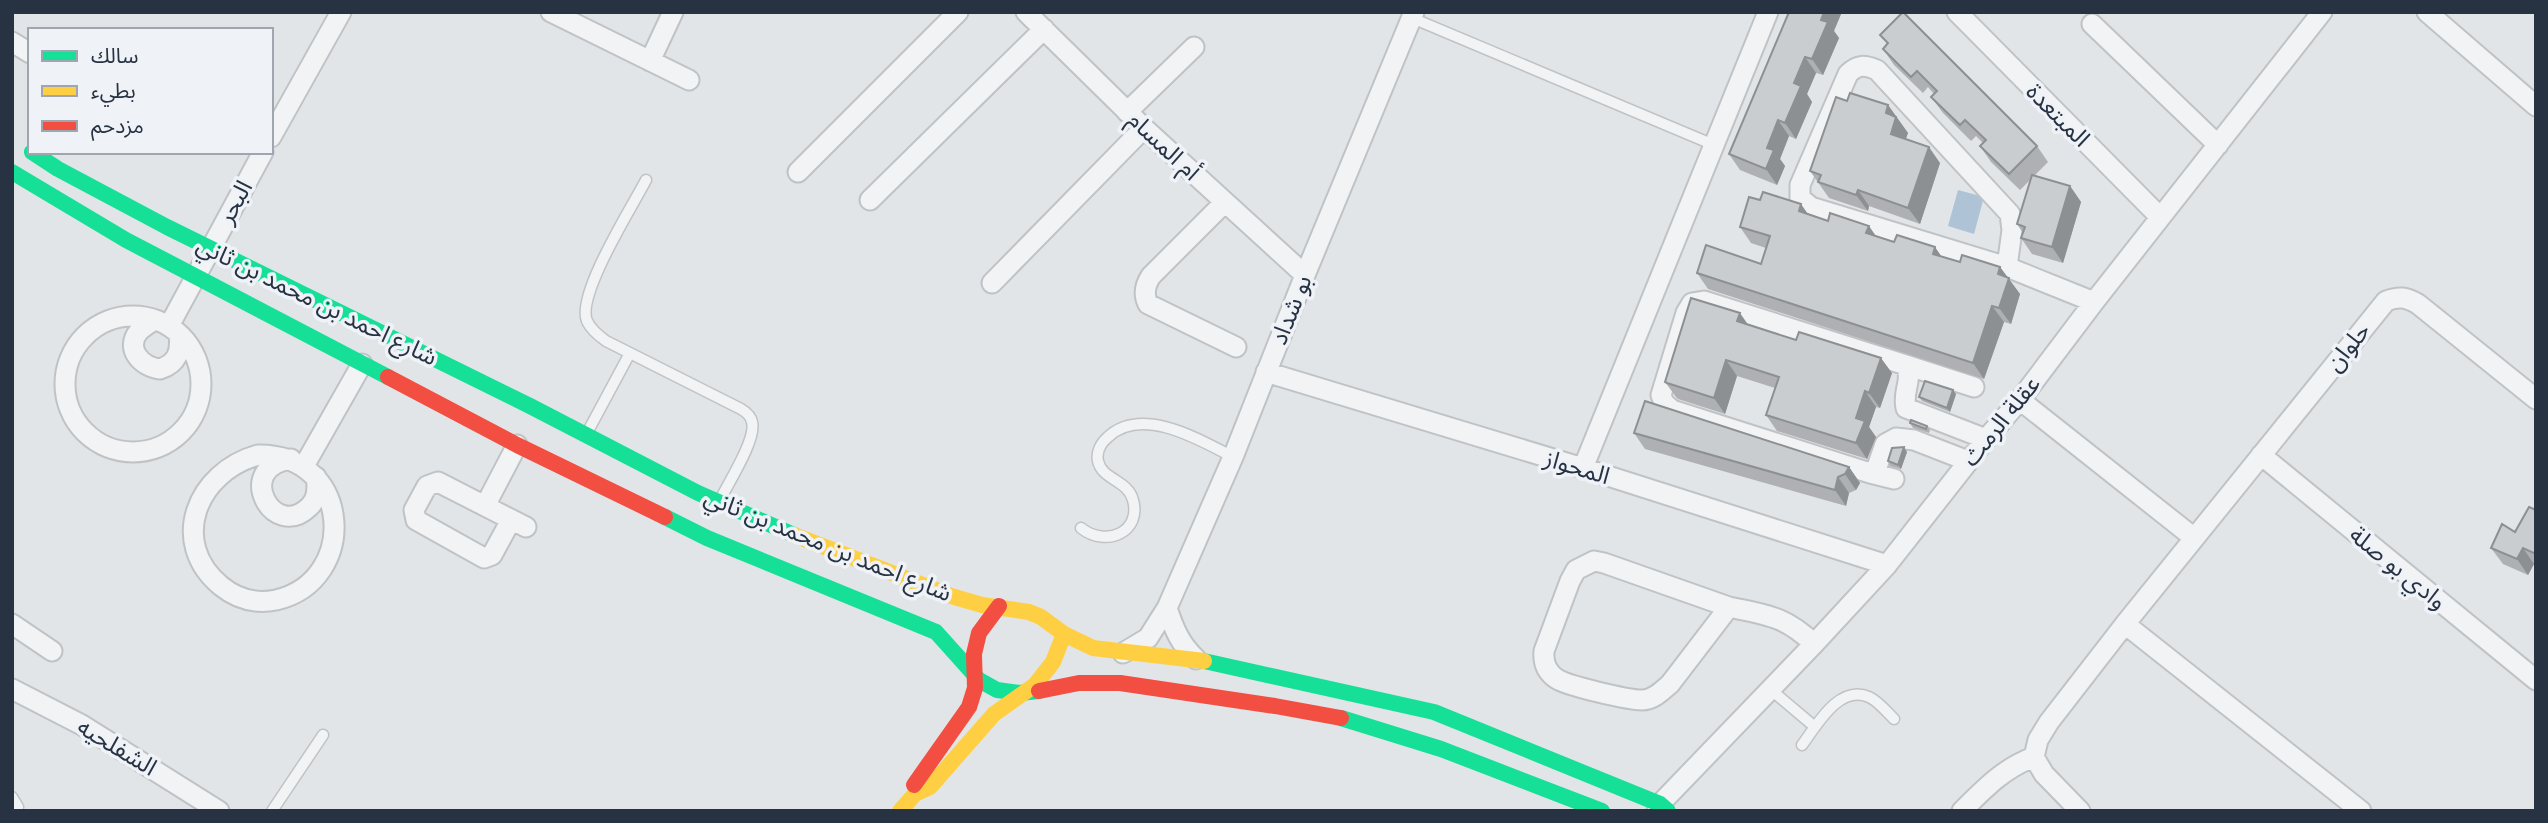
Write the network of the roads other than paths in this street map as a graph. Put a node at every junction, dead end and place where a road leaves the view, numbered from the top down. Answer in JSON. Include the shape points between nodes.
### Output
{"nodes":[{"id":1,"x":341,"y":12,"type":"edge"},
{"id":2,"x":551,"y":12,"type":"edge"},
{"id":3,"x":673,"y":12,"type":"edge"},
{"id":4,"x":958,"y":12,"type":"edge"},
{"id":5,"x":1026,"y":12,"type":"edge"},
{"id":6,"x":1768,"y":12,"type":"edge"},
{"id":7,"x":1957,"y":12,"type":"edge"},
{"id":8,"x":2322,"y":12,"type":"edge"},
{"id":9,"x":2427,"y":12,"type":"edge"},
{"id":10,"x":1413,"y":15,"type":"edge"},
{"id":11,"x":2092,"y":24,"type":"dead end"},
{"id":12,"x":1044,"y":29,"type":"junction"},
{"id":13,"x":12,"y":42,"type":"edge"},
{"id":14,"x":1194,"y":47,"type":"dead end"},
{"id":15,"x":28,"y":52,"type":"edge"},
{"id":16,"x":650,"y":61,"type":"junction"},
{"id":17,"x":689,"y":80,"type":"dead end"},
{"id":18,"x":2536,"y":106,"type":"edge"},
{"id":19,"x":1127,"y":112,"type":"junction"},
{"id":20,"x":1144,"y":128,"type":"junction"},
{"id":21,"x":273,"y":133,"type":"edge"},
{"id":22,"x":1714,"y":145,"type":"junction"},
{"id":23,"x":2218,"y":145,"type":"junction"},
{"id":24,"x":37,"y":154,"type":"edge"},
{"id":25,"x":262,"y":154,"type":"edge"},
{"id":26,"x":12,"y":172,"type":"edge"},
{"id":27,"x":798,"y":172,"type":"dead end"},
{"id":28,"x":646,"y":180,"type":"dead end"},
{"id":29,"x":870,"y":200,"type":"dead end"},
{"id":30,"x":1224,"y":203,"type":"junction"},
{"id":31,"x":2160,"y":217,"type":"junction"},
{"id":32,"x":209,"y":248,"type":"junction"},
{"id":33,"x":2007,"y":267,"type":"junction"},
{"id":34,"x":1305,"y":275,"type":"junction"},
{"id":35,"x":195,"y":276,"type":"junction"},
{"id":36,"x":992,"y":283,"type":"dead end"},
{"id":37,"x":2094,"y":302,"type":"junction"},
{"id":38,"x":167,"y":326,"type":"junction"},
{"id":39,"x":1236,"y":346,"type":"dead end"},
{"id":40,"x":630,"y":353,"type":"junction"},
{"id":41,"x":362,"y":364,"type":"junction"},
{"id":42,"x":1906,"y":365,"type":"junction"},
{"id":43,"x":1266,"y":372,"type":"junction"},
{"id":44,"x":1973,"y":387,"type":"dead end"},
{"id":45,"x":2536,"y":399,"type":"edge"},
{"id":46,"x":2020,"y":400,"type":"junction"},
{"id":47,"x":586,"y":437,"type":"junction"},
{"id":48,"x":1986,"y":439,"type":"junction"},
{"id":49,"x":517,"y":446,"type":"junction"},
{"id":50,"x":2261,"y":455,"type":"junction"},
{"id":51,"x":1233,"y":457,"type":"junction"},
{"id":52,"x":1968,"y":461,"type":"junction"},
{"id":53,"x":304,"y":467,"type":"junction"},
{"id":54,"x":1583,"y":468,"type":"junction"},
{"id":55,"x":1870,"y":473,"type":"junction"},
{"id":56,"x":1894,"y":479,"type":"dead end"},
{"id":57,"x":719,"y":502,"type":"junction"},
{"id":58,"x":485,"y":506,"type":"junction"},
{"id":59,"x":1081,"y":528,"type":"dead end"},
{"id":60,"x":2193,"y":537,"type":"junction"},
{"id":61,"x":1886,"y":565,"type":"junction"},
{"id":62,"x":999,"y":606,"type":"junction"},
{"id":63,"x":1729,"y":607,"type":"junction"},
{"id":64,"x":1167,"y":608,"type":"junction"},
{"id":65,"x":12,"y":624,"type":"edge"},
{"id":66,"x":2125,"y":624,"type":"junction"},
{"id":67,"x":1064,"y":634,"type":"junction"},
{"id":68,"x":1814,"y":644,"type":"junction"},
{"id":69,"x":52,"y":650,"type":"dead end"},
{"id":70,"x":1123,"y":653,"type":"junction"},
{"id":71,"x":1196,"y":659,"type":"junction"},
{"id":72,"x":976,"y":676,"type":"junction"},
{"id":73,"x":2536,"y":680,"type":"edge"},
{"id":74,"x":12,"y":689,"type":"edge"},
{"id":75,"x":1770,"y":689,"type":"junction"},
{"id":76,"x":1023,"y":694,"type":"junction"},
{"id":77,"x":1894,"y":719,"type":"dead end"},
{"id":78,"x":1815,"y":727,"type":"junction"},
{"id":79,"x":323,"y":735,"type":"dead end"},
{"id":80,"x":1801,"y":745,"type":"dead end"},
{"id":81,"x":2034,"y":757,"type":"junction"},
{"id":82,"x":915,"y":794,"type":"junction"},
{"id":83,"x":12,"y":797,"type":"edge"},
{"id":84,"x":1662,"y":809,"type":"edge"},
{"id":85,"x":17,"y":811,"type":"edge"},
{"id":86,"x":219,"y":811,"type":"edge"},
{"id":87,"x":272,"y":811,"type":"edge"},
{"id":88,"x":900,"y":811,"type":"edge"},
{"id":89,"x":1602,"y":811,"type":"edge"},
{"id":90,"x":1962,"y":811,"type":"edge"},
{"id":91,"x":2080,"y":811,"type":"edge"},
{"id":92,"x":2361,"y":811,"type":"edge"}],
"edges":[{"from":1,"to":21,"type":"street"},
{"from":2,"to":16,"type":"street"},
{"from":3,"to":16,"type":"street"},
{"from":4,"to":27,"type":"street"},
{"from":5,"to":12,"type":"street","name":"أم المسام"},
{"from":6,"to":22,"type":"street"},
{"from":7,"to":31,"type":"street","name":"المبتعدة"},
{"from":8,"to":23,"type":"street","name":"عقلة الرمث"},
{"from":9,"to":18,"type":"street"},
{"from":10,"to":22,"type":"lane"},
{"from":10,"to":34,"type":"street","name":"بو شداد"},
{"from":11,"to":23,"type":"street"},
{"from":12,"to":19,"type":"street","name":"أم المسام"},
{"from":12,"to":29,"type":"street"},
{"from":13,"to":15,"type":"street"},
{"from":14,"to":19,"type":"street"},
{"from":16,"to":17,"type":"street"},
{"from":19,"to":20,"type":"street","name":"أم المسام"},
{"from":20,"to":30,"type":"street","name":"أم المسام"},
{"from":20,"to":36,"type":"street"},
{"from":22,"to":54,"type":"street"},
{"from":23,"to":31,"type":"street","name":"عقلة الرمث"},
{"from":24,"to":32,"type":"street","name":"شارع احمد بن محمد بن ثاني"},
{"from":25,"to":32,"type":"street","name":"البحر"},
{"from":26,"to":35,"type":"street","name":"شارع احمد بن محمد بن ثاني"},
{"from":28,"to":40,"type":"lane","via":[[592,281],[585,304],[592,330]]},
{"from":30,"to":34,"type":"street","name":"أم المسام"},
{"from":30,"to":39,"type":"street","via":[[1151,276],[1145,299]]},
{"from":31,"to":37,"type":"street","name":"عقلة الرمث"},
{"from":32,"to":35,"type":"street","name":"البحر"},
{"from":32,"to":47,"type":"street","name":"شارع احمد بن محمد بن ثاني"},
{"from":33,"to":33,"type":"street","via":[[1811,208],[1800,198],[1800,186],[1855,67],[1877,70],[2010,214]]},
{"from":33,"to":37,"type":"street"},
{"from":34,"to":43,"type":"street","name":"بو شداد"},
{"from":35,"to":38,"type":"street","name":"البحر"},
{"from":35,"to":41,"type":"street","name":"شارع احمد بن محمد بن ثاني"},
{"from":37,"to":46,"type":"street","name":"عقلة الرمث"},
{"from":38,"to":38,"type":"street","via":[[130,316],[104,322],[82,338],[68,361],[66,401],[78,425],[97,443],[123,452],[149,451],[174,439],[192,419],[201,394],[200,368],[195,355]]},
{"from":40,"to":47,"type":"lane"},
{"from":40,"to":57,"type":"lane","via":[[741,409],[751,420],[749,442]]},
{"from":41,"to":49,"type":"street","name":"شارع احمد بن محمد بن ثاني"},
{"from":41,"to":53,"type":"street"},
{"from":42,"to":44,"type":"street"},
{"from":42,"to":48,"type":"street","via":[[1910,376],[1906,408]]},
{"from":42,"to":55,"type":"street","via":[[1704,301],[1692,303],[1686,313],[1661,395],[1672,410]]},
{"from":43,"to":51,"type":"street","name":"بو شداد"},
{"from":43,"to":54,"type":"street","name":"المحواز"},
{"from":45,"to":50,"type":"street","name":"حلوان","via":[[2418,304],[2397,297],[2386,301]]},
{"from":46,"to":48,"type":"street","name":"عقلة الرمث"},
{"from":46,"to":60,"type":"street"},
{"from":47,"to":57,"type":"street","name":"شارع احمد بن محمد بن ثاني"},
{"from":48,"to":52,"type":"street","name":"عقلة الرمث"},
{"from":49,"to":58,"type":"street"},
{"from":49,"to":72,"type":"street","name":"شارع احمد بن محمد بن ثاني","via":[[708,538],[936,632]]},
{"from":50,"to":60,"type":"street","name":"حلوان"},
{"from":50,"to":73,"type":"street","name":"وادي بو صلة"},
{"from":51,"to":59,"type":"lane","via":[[1146,423],[1124,428],[1105,439],[1098,463],[1127,488],[1133,498],[1133,516],[1127,527],[1112,537],[1095,537]]},
{"from":51,"to":64,"type":"street","name":"بو شداد"},
{"from":52,"to":55,"type":"street","via":[[1914,440],[1896,438],[1885,444]]},
{"from":52,"to":61,"type":"street","name":"عقلة الرمث"},
{"from":53,"to":53,"type":"street","via":[[274,455],[258,455],[228,467],[206,489],[194,534],[202,564],[235,596],[266,602],[290,595],[310,581],[329,554],[334,522],[326,490]]},
{"from":54,"to":61,"type":"street","name":"المحواز"},
{"from":55,"to":56,"type":"street"},
{"from":57,"to":62,"type":"street","name":"شارع احمد بن محمد بن ثاني","via":[[951,596]]},
{"from":58,"to":58,"type":"street","via":[[518,523],[492,555],[484,558],[414,516],[424,491],[438,482]]},
{"from":60,"to":66,"type":"street","name":"حلوان"},
{"from":61,"to":68,"type":"street","name":"عقلة الرمث"},
{"from":62,"to":67,"type":"street","name":"شارع احمد بن محمد بن ثاني","via":[[1041,617]]},
{"from":62,"to":72,"type":"street","via":[[979,633],[974,654]]},
{"from":63,"to":63,"type":"street","via":[[1594,561],[1576,570],[1570,581],[1543,661],[1563,682],[1644,701],[1670,684]]},
{"from":63,"to":68,"type":"street","via":[[1782,619]]},
{"from":64,"to":70,"type":"street","name":"بو شداد","via":[[1148,638]]},
{"from":64,"to":71,"type":"street","via":[[1175,633]]},
{"from":65,"to":69,"type":"street"},
{"from":66,"to":81,"type":"street","name":"حلوان","via":[[2049,722]]},
{"from":66,"to":92,"type":"street"},
{"from":67,"to":70,"type":"street","name":"شارع احمد بن محمد بن ثاني","via":[[1093,648]]},
{"from":67,"to":76,"type":"street","via":[[1053,662]]},
{"from":68,"to":75,"type":"street","name":"عقلة الرمث"},
{"from":70,"to":71,"type":"street","name":"شارع احمد بن محمد بن ثاني"},
{"from":71,"to":84,"type":"street","name":"شارع احمد بن محمد بن ثاني","via":[[1434,712]]},
{"from":72,"to":76,"type":"street","name":"شارع احمد بن محمد بن ثاني","via":[[997,690]]},
{"from":72,"to":82,"type":"street","via":[[969,707],[918,777]]},
{"from":74,"to":86,"type":"street","name":"الشفلحيه","via":[[82,724]]},
{"from":75,"to":78,"type":"lane"},
{"from":75,"to":84,"type":"street","name":"عقلة الرمث"},
{"from":76,"to":82,"type":"street","via":[[994,714],[930,787]]},
{"from":76,"to":89,"type":"street","name":"شارع احمد بن محمد بن ثاني","via":[[1077,683],[1107,683],[1342,719],[1467,758]]},
{"from":77,"to":78,"type":"lane","via":[[1869,697],[1854,694],[1841,698]]},
{"from":78,"to":80,"type":"lane"},
{"from":79,"to":87,"type":"lane"},
{"from":81,"to":90,"type":"street","via":[[1995,778]]},
{"from":81,"to":91,"type":"street"},
{"from":82,"to":88,"type":"street"},
{"from":83,"to":85,"type":"lane"}]}
